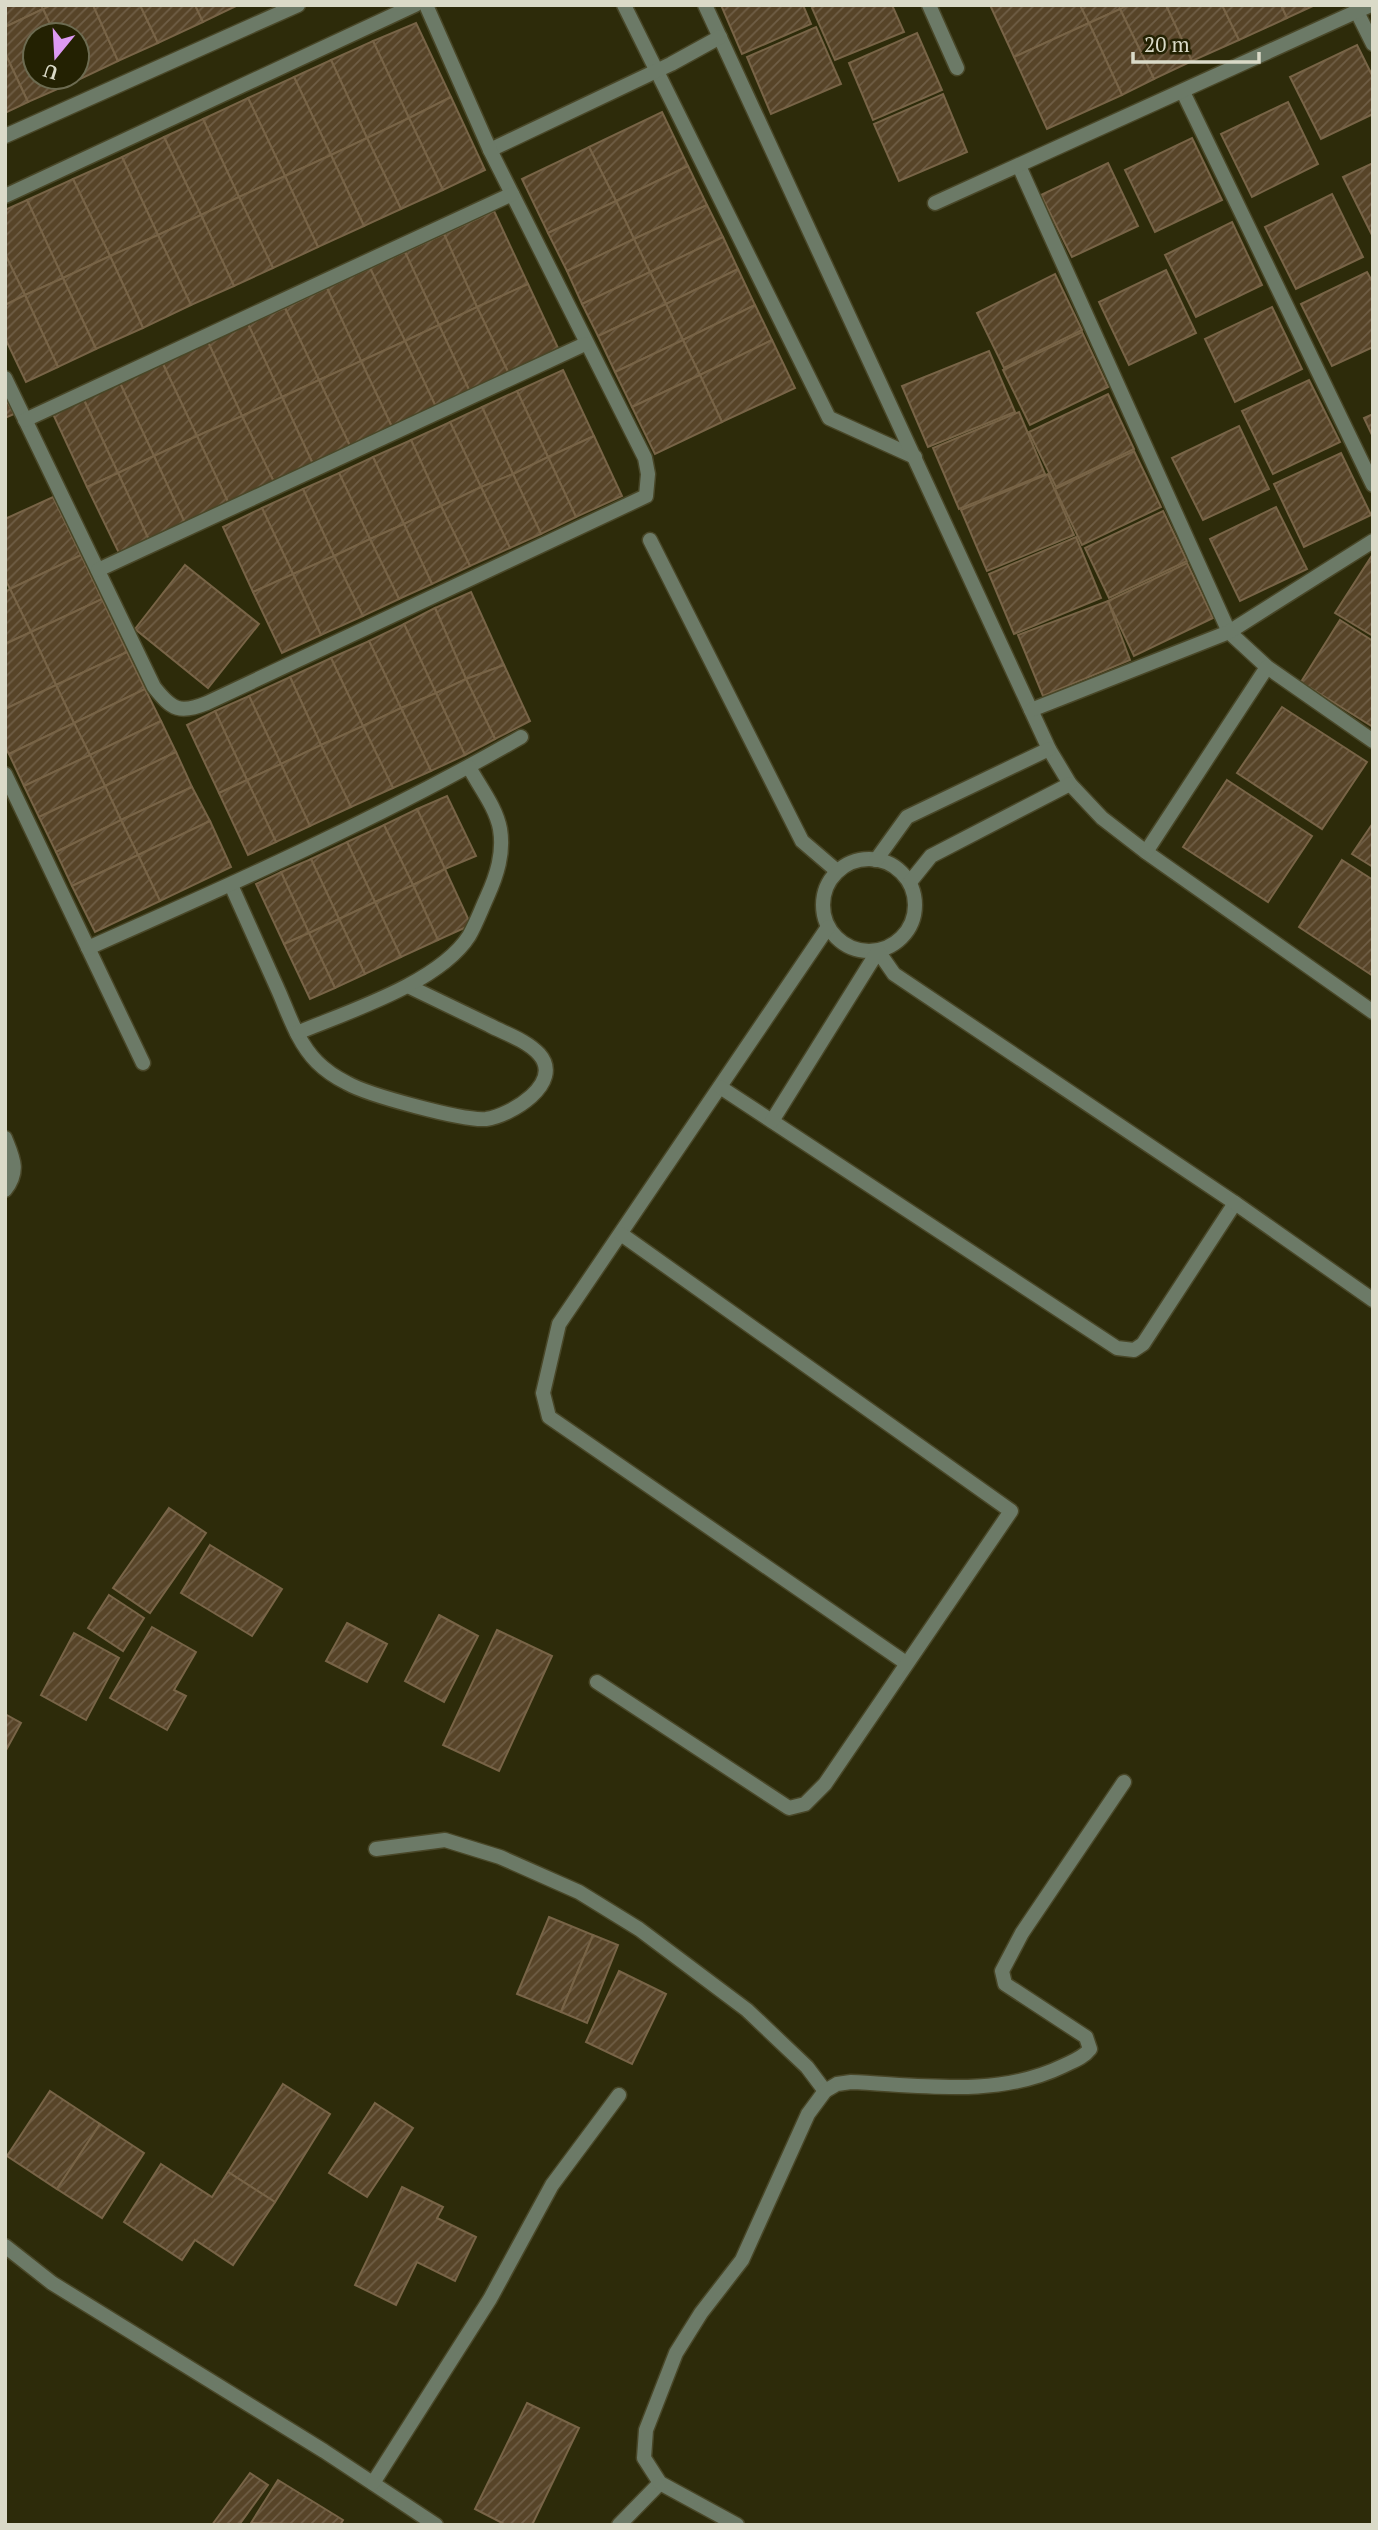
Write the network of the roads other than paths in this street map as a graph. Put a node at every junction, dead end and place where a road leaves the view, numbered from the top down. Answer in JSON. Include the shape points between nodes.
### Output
{"nodes":[{"id":1,"x":298,"y":5,"type":"edge"},
{"id":2,"x":415,"y":5,"type":"edge"},
{"id":3,"x":426,"y":5,"type":"edge"},
{"id":4,"x":624,"y":5,"type":"edge"},
{"id":5,"x":705,"y":5,"type":"edge"},
{"id":6,"x":929,"y":5,"type":"edge"},
{"id":7,"x":1371,"y":5,"type":"edge"},
{"id":8,"x":1357,"y":12,"type":"junction"},
{"id":9,"x":717,"y":39,"type":"junction"},
{"id":10,"x":1373,"y":44,"type":"edge"},
{"id":11,"x":957,"y":68,"type":"dead end"},
{"id":12,"x":657,"y":71,"type":"junction"},
{"id":13,"x":1183,"y":92,"type":"junction"},
{"id":14,"x":5,"y":136,"type":"edge"},
{"id":15,"x":490,"y":150,"type":"junction"},
{"id":16,"x":1019,"y":166,"type":"junction"},
{"id":17,"x":512,"y":194,"type":"junction"},
{"id":18,"x":5,"y":196,"type":"edge"},
{"id":19,"x":935,"y":203,"type":"dead end"},
{"id":20,"x":586,"y":344,"type":"junction"},
{"id":21,"x":5,"y":378,"type":"edge"},
{"id":22,"x":25,"y":420,"type":"junction"},
{"id":23,"x":915,"y":457,"type":"junction"},
{"id":24,"x":1373,"y":485,"type":"edge"},
{"id":25,"x":650,"y":540,"type":"dead end"},
{"id":26,"x":1373,"y":541,"type":"edge"},
{"id":27,"x":98,"y":570,"type":"junction"},
{"id":28,"x":1228,"y":632,"type":"junction"},
{"id":29,"x":1267,"y":667,"type":"junction"},
{"id":30,"x":1031,"y":710,"type":"junction"},
{"id":31,"x":521,"y":737,"type":"dead end"},
{"id":32,"x":1373,"y":741,"type":"edge"},
{"id":33,"x":1049,"y":749,"type":"junction"},
{"id":34,"x":468,"y":767,"type":"junction"},
{"id":35,"x":5,"y":774,"type":"edge"},
{"id":36,"x":1070,"y":784,"type":"junction"},
{"id":37,"x":1146,"y":852,"type":"junction"},
{"id":38,"x":876,"y":860,"type":"junction"},
{"id":39,"x":837,"y":870,"type":"junction"},
{"id":40,"x":910,"y":882,"type":"junction"},
{"id":41,"x":232,"y":885,"type":"junction"},
{"id":42,"x":828,"y":928,"type":"junction"},
{"id":43,"x":88,"y":948,"type":"junction"},
{"id":44,"x":878,"y":951,"type":"junction"},
{"id":45,"x":408,"y":986,"type":"junction"},
{"id":46,"x":1373,"y":1012,"type":"edge"},
{"id":47,"x":297,"y":1033,"type":"junction"},
{"id":48,"x":143,"y":1063,"type":"dead end"},
{"id":49,"x":720,"y":1087,"type":"junction"},
{"id":50,"x":772,"y":1121,"type":"junction"},
{"id":51,"x":5,"y":1138,"type":"edge"},
{"id":52,"x":5,"y":1190,"type":"edge"},
{"id":53,"x":1235,"y":1203,"type":"junction"},
{"id":54,"x":621,"y":1234,"type":"junction"},
{"id":55,"x":1373,"y":1300,"type":"edge"},
{"id":56,"x":906,"y":1664,"type":"junction"},
{"id":57,"x":597,"y":1682,"type":"dead end"},
{"id":58,"x":1124,"y":1782,"type":"dead end"},
{"id":59,"x":376,"y":1849,"type":"dead end"},
{"id":60,"x":825,"y":2091,"type":"junction"},
{"id":61,"x":620,"y":2095,"type":"dead end"},
{"id":62,"x":5,"y":2246,"type":"edge"},
{"id":63,"x":373,"y":2483,"type":"junction"},
{"id":64,"x":660,"y":2483,"type":"junction"},
{"id":65,"x":436,"y":2525,"type":"edge"},
{"id":66,"x":619,"y":2525,"type":"edge"},
{"id":67,"x":737,"y":2525,"type":"edge"}],
"edges":[{"from":1,"to":14,"type":"street"},
{"from":2,"to":18,"type":"street"},
{"from":3,"to":15,"type":"street"},
{"from":4,"to":12,"type":"street"},
{"from":5,"to":9,"type":"street"},
{"from":6,"to":11,"type":"street"},
{"from":7,"to":8,"type":"street"},
{"from":8,"to":10,"type":"street"},
{"from":8,"to":13,"type":"street"},
{"from":9,"to":12,"type":"street"},
{"from":9,"to":23,"type":"street"},
{"from":12,"to":15,"type":"street"},
{"from":12,"to":23,"type":"street","via":[[829,418]]},
{"from":13,"to":16,"type":"street"},
{"from":13,"to":24,"type":"street"},
{"from":15,"to":17,"type":"street"},
{"from":16,"to":19,"type":"street"},
{"from":16,"to":28,"type":"street"},
{"from":17,"to":20,"type":"street"},
{"from":17,"to":22,"type":"street"},
{"from":20,"to":27,"type":"street"},
{"from":20,"to":27,"type":"street","via":[[645,458],[646,496],[232,692],[189,710],[166,703]]},
{"from":21,"to":22,"type":"street"},
{"from":22,"to":27,"type":"street"},
{"from":23,"to":30,"type":"street"},
{"from":25,"to":39,"type":"street","via":[[802,841]]},
{"from":26,"to":28,"type":"street"},
{"from":28,"to":29,"type":"street"},
{"from":28,"to":30,"type":"street"},
{"from":29,"to":32,"type":"street"},
{"from":29,"to":37,"type":"street"},
{"from":30,"to":33,"type":"street"},
{"from":31,"to":34,"type":"street"},
{"from":33,"to":36,"type":"street"},
{"from":33,"to":38,"type":"street","via":[[907,817]]},
{"from":34,"to":41,"type":"street"},
{"from":34,"to":45,"type":"street","via":[[499,827],[499,868],[468,938],[436,969]]},
{"from":35,"to":43,"type":"street"},
{"from":36,"to":37,"type":"street","via":[[1102,818]]},
{"from":36,"to":40,"type":"street","via":[[931,856]]},
{"from":37,"to":46,"type":"street"},
{"from":38,"to":39,"type":"street","via":[[855,860]]},
{"from":38,"to":40,"type":"street","via":[[895,867]]},
{"from":39,"to":42,"type":"street","via":[[825,887],[822,908]]},
{"from":40,"to":44,"type":"street","via":[[915,902],[912,922],[899,941]]},
{"from":41,"to":43,"type":"street"},
{"from":41,"to":47,"type":"street"},
{"from":42,"to":44,"type":"street","via":[[849,946]]},
{"from":42,"to":49,"type":"street"},
{"from":43,"to":48,"type":"street"},
{"from":44,"to":50,"type":"street"},
{"from":44,"to":53,"type":"street","via":[[894,974]]},
{"from":45,"to":47,"type":"street"},
{"from":45,"to":47,"type":"street","via":[[529,1045],[547,1072],[537,1093],[502,1114],[463,1118],[348,1084],[316,1061]]},
{"from":49,"to":50,"type":"street"},
{"from":49,"to":54,"type":"street"},
{"from":50,"to":53,"type":"street","via":[[1117,1348],[1134,1350],[1143,1344]]},
{"from":51,"to":52,"type":"street","via":[[16,1164]]},
{"from":53,"to":55,"type":"street"},
{"from":54,"to":56,"type":"street","via":[[559,1324],[543,1393],[549,1417]]},
{"from":54,"to":56,"type":"street","via":[[1012,1511]]},
{"from":56,"to":57,"type":"street","via":[[825,1784],[805,1804],[789,1808]]},
{"from":58,"to":60,"type":"street","via":[[1022,1933],[1002,1971],[1005,1984],[1086,2037],[1090,2049],[1084,2056],[1040,2077],[963,2089],[851,2082]]},
{"from":59,"to":60,"type":"street","via":[[445,1840],[500,1857],[579,1892],[639,1929],[747,2010],[807,2067]]},
{"from":60,"to":64,"type":"street","via":[[807,2114],[742,2260],[676,2353],[646,2430],[645,2458]]},
{"from":61,"to":63,"type":"street","via":[[552,2185],[490,2299]]},
{"from":62,"to":63,"type":"street","via":[[52,2283]]},
{"from":63,"to":65,"type":"street"},
{"from":64,"to":66,"type":"street"},
{"from":64,"to":67,"type":"street"}]}
